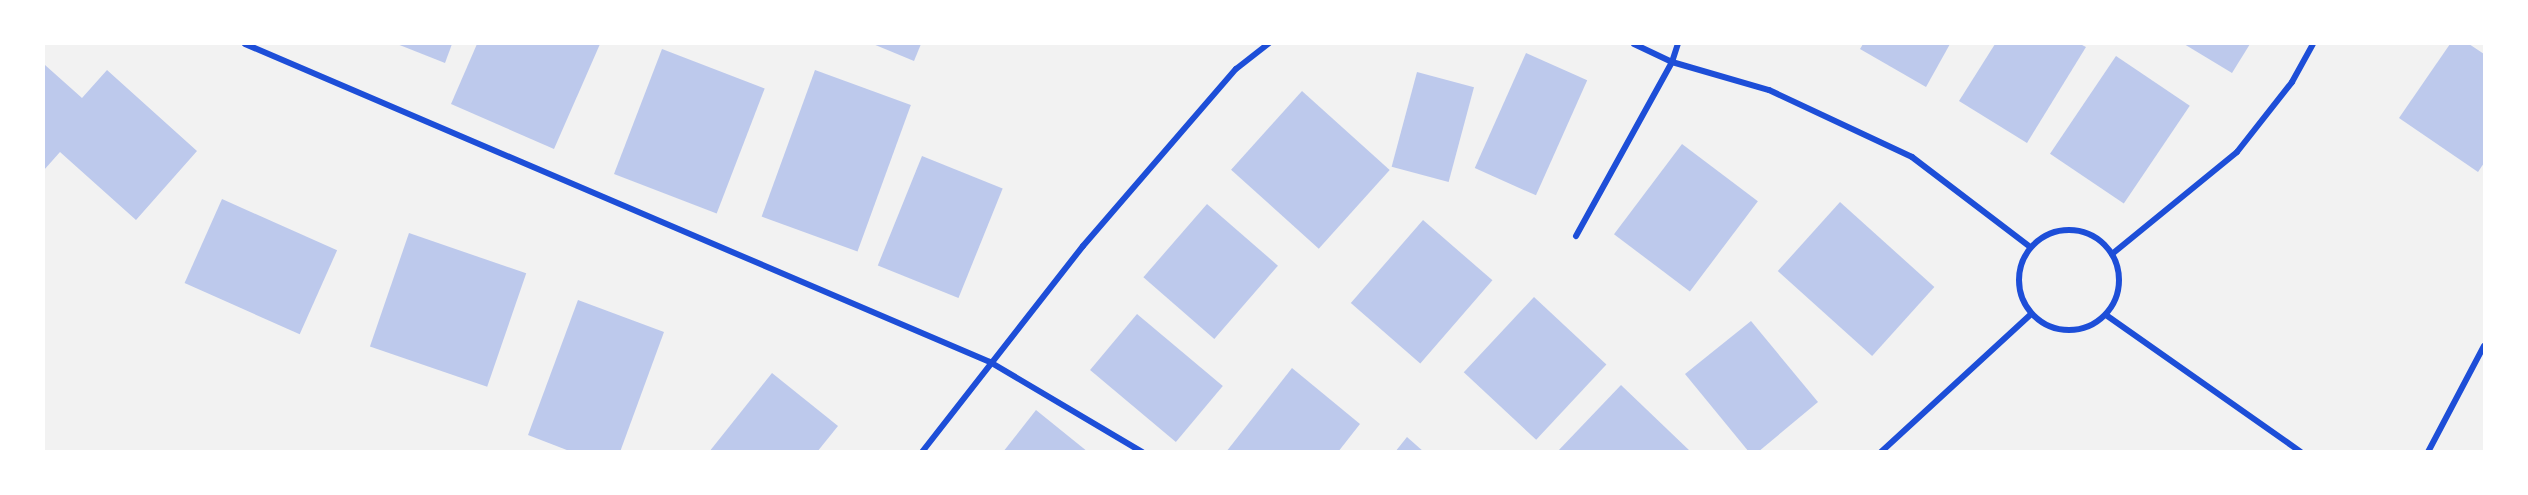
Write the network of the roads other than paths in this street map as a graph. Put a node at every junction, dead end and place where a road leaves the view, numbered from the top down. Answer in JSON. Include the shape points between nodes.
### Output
{"nodes":[{"id":1,"x":245,"y":44,"type":"edge"},
{"id":2,"x":1268,"y":44,"type":"edge"},
{"id":3,"x":1634,"y":44,"type":"edge"},
{"id":4,"x":1678,"y":44,"type":"edge"},
{"id":5,"x":2313,"y":44,"type":"edge"},
{"id":6,"x":1672,"y":62,"type":"junction"},
{"id":7,"x":1576,"y":236,"type":"dead end"},
{"id":8,"x":2031,"y":247,"type":"junction"},
{"id":9,"x":2112,"y":254,"type":"junction"},
{"id":10,"x":2031,"y":314,"type":"junction"},
{"id":11,"x":2106,"y":315,"type":"junction"},
{"id":12,"x":2484,"y":346,"type":"edge"},
{"id":13,"x":990,"y":362,"type":"junction"},
{"id":14,"x":922,"y":452,"type":"edge"},
{"id":15,"x":1142,"y":452,"type":"edge"},
{"id":16,"x":1881,"y":452,"type":"edge"},
{"id":17,"x":2301,"y":452,"type":"edge"},
{"id":18,"x":2428,"y":452,"type":"edge"}],
"edges":[{"from":1,"to":13,"type":"street"},
{"from":2,"to":13,"type":"street","via":[[1236,69],[1083,246]]},
{"from":3,"to":6,"type":"street"},
{"from":4,"to":6,"type":"street"},
{"from":5,"to":9,"type":"street","via":[[2292,82],[2237,152]]},
{"from":6,"to":7,"type":"street"},
{"from":6,"to":8,"type":"street","via":[[1768,90],[1912,157]]},
{"from":8,"to":9,"type":"street","via":[[2057,231],[2073,230],[2088,233]]},
{"from":8,"to":10,"type":"street","via":[[2022,259],[2019,288]]},
{"from":9,"to":11,"type":"street","via":[[2119,285]]},
{"from":10,"to":11,"type":"street","via":[[2052,327],[2077,331]]},
{"from":10,"to":16,"type":"street"},
{"from":11,"to":17,"type":"street"},
{"from":12,"to":18,"type":"street"},
{"from":13,"to":14,"type":"street"},
{"from":13,"to":15,"type":"street"}]}
